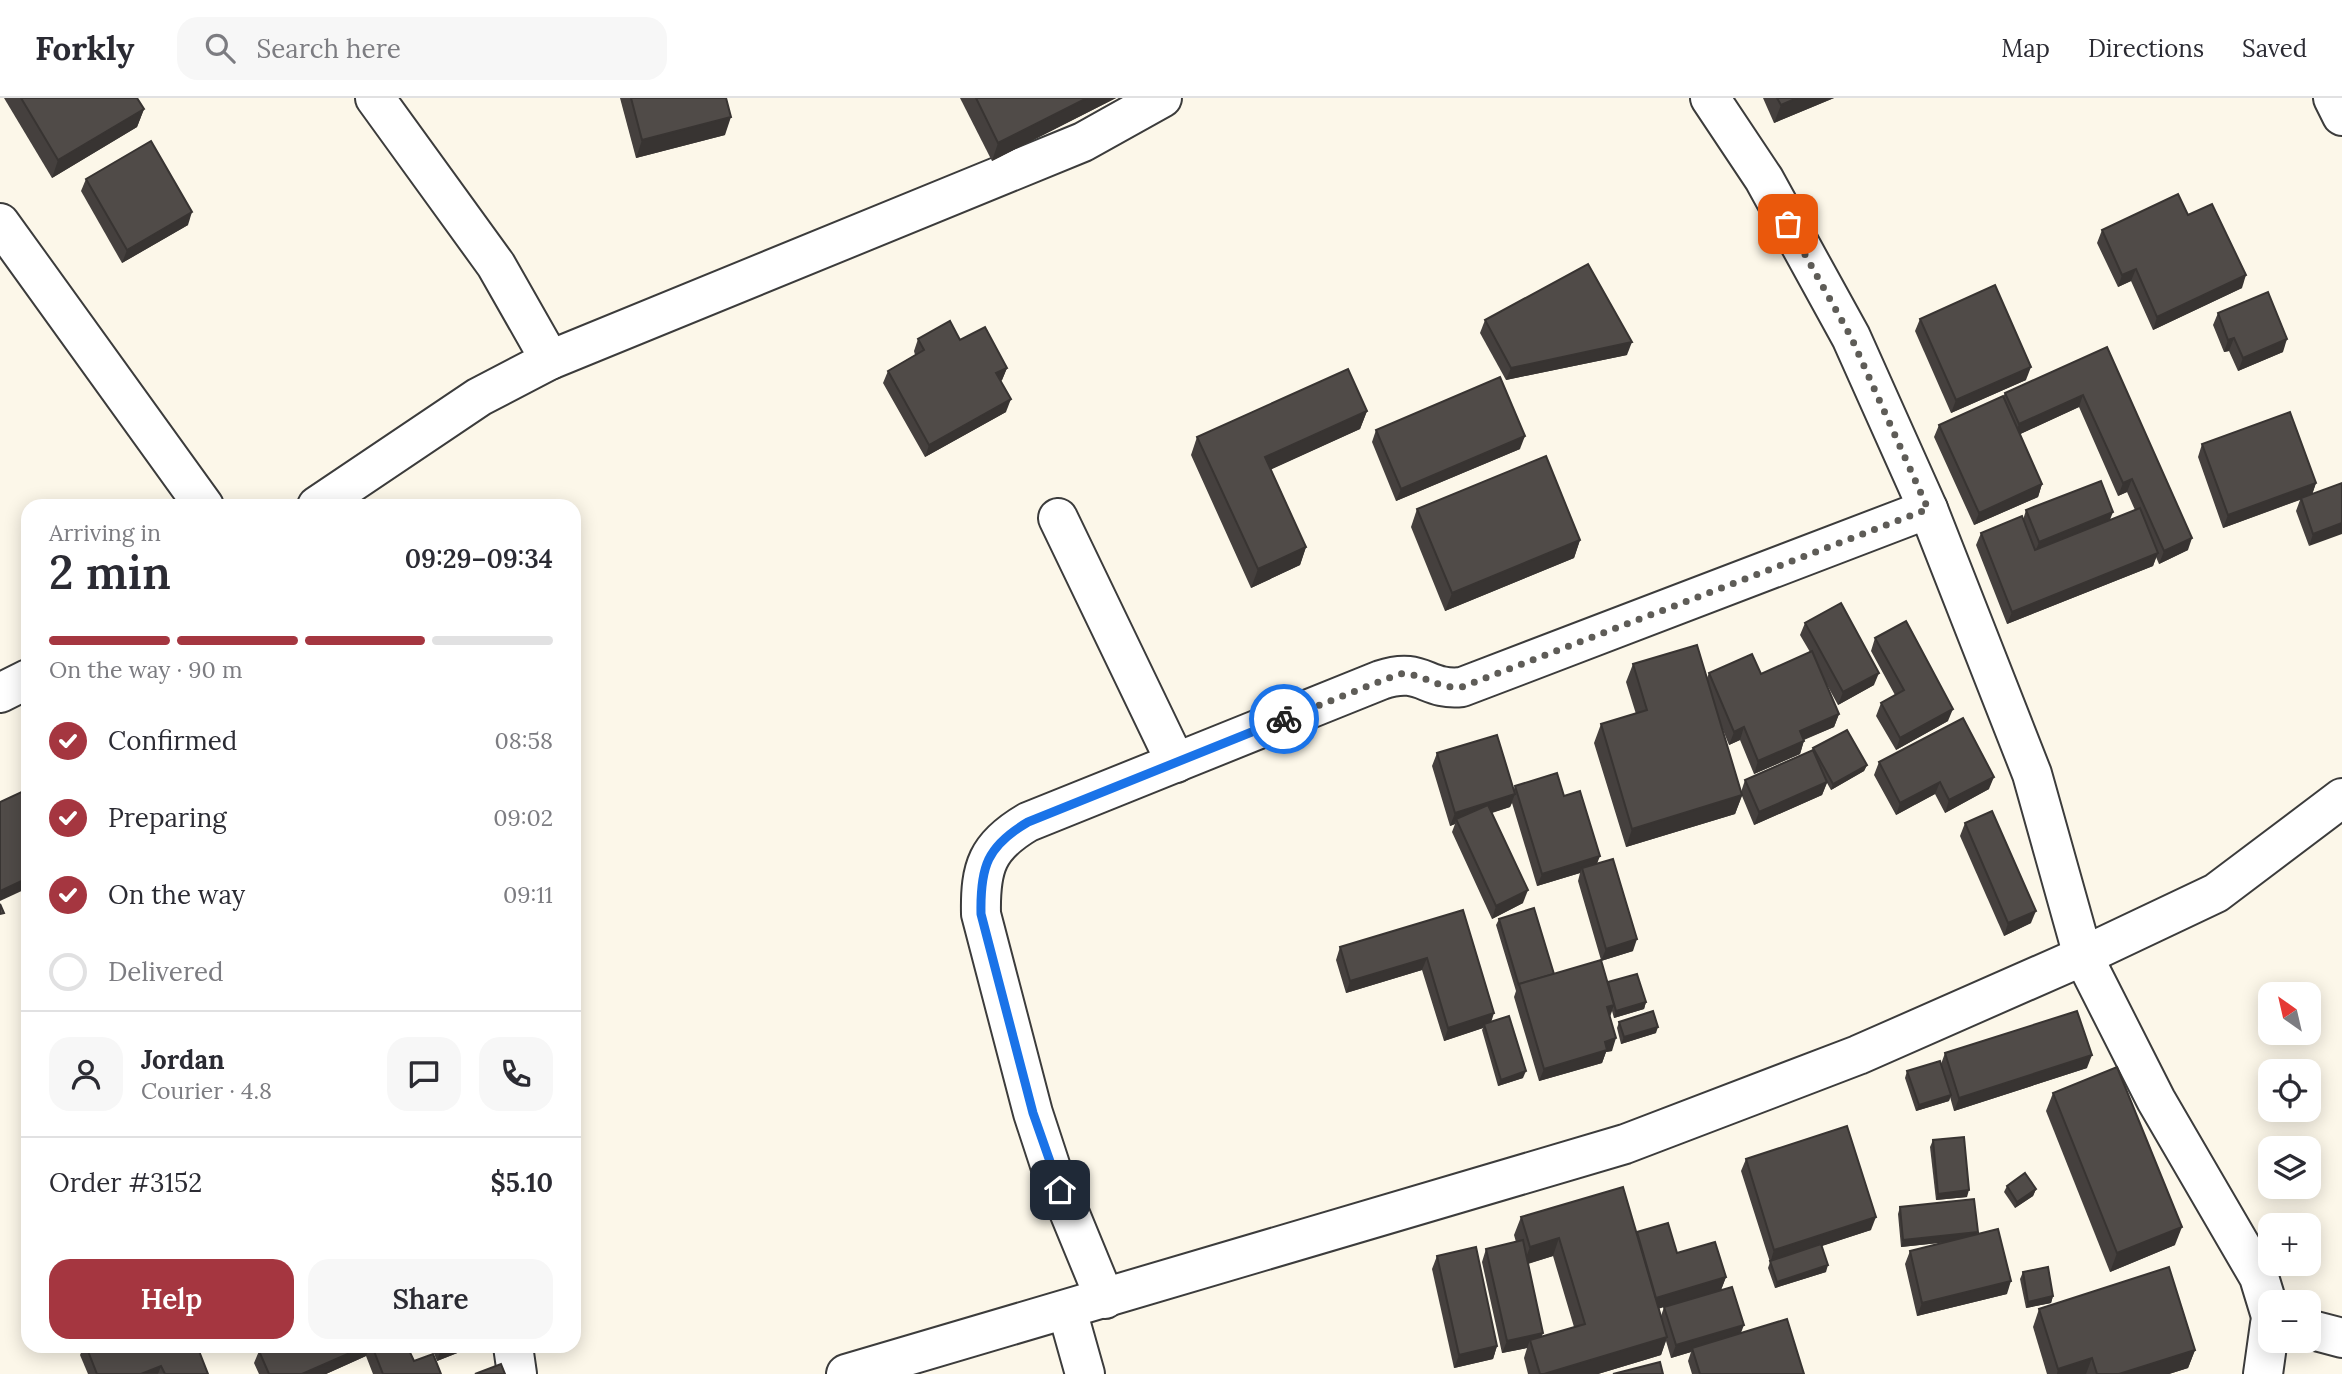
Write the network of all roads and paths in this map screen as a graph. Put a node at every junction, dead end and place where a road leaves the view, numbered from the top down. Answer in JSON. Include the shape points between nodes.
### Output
{"nodes":[{"id":1,"x":375,"y":98,"type":"edge"},
{"id":2,"x":1162,"y":98,"type":"edge"},
{"id":3,"x":1710,"y":98,"type":"edge"},
{"id":4,"x":2333,"y":98,"type":"edge"},
{"id":5,"x":2342,"y":116,"type":"edge"},
{"id":6,"x":0,"y":223,"type":"edge"},
{"id":7,"x":550,"y":360,"type":"junction"},
{"id":8,"x":199,"y":499,"type":"edge"},
{"id":9,"x":327,"y":499,"type":"edge"},
{"id":10,"x":1928,"y":509,"type":"junction"},
{"id":11,"x":1058,"y":518,"type":"dead end"},
{"id":12,"x":21,"y":682,"type":"edge"},
{"id":13,"x":0,"y":693,"type":"edge"},
{"id":14,"x":1176,"y":762,"type":"junction"},
{"id":15,"x":2342,"y":798,"type":"edge"},
{"id":16,"x":2083,"y":956,"type":"junction"},
{"id":17,"x":2263,"y":1290,"type":"edge"},
{"id":18,"x":1105,"y":1299,"type":"junction"},
{"id":19,"x":1067,"y":1310,"type":"junction"},
{"id":20,"x":2321,"y":1332,"type":"edge"},
{"id":21,"x":2342,"y":1338,"type":"edge"},
{"id":22,"x":514,"y":1353,"type":"edge"},
{"id":23,"x":2266,"y":1353,"type":"edge"},
{"id":24,"x":517,"y":1374,"type":"edge"},
{"id":25,"x":846,"y":1374,"type":"edge"},
{"id":26,"x":1085,"y":1374,"type":"edge"},
{"id":27,"x":2263,"y":1374,"type":"edge"}],
"edges":[{"from":1,"to":7,"type":"street","via":[[496,265]]},
{"from":2,"to":7,"type":"street","via":[[1083,142]]},
{"from":3,"to":10,"type":"street","via":[[1764,179],[1851,337]]},
{"from":4,"to":5,"type":"street"},
{"from":6,"to":8,"type":"street"},
{"from":7,"to":9,"type":"street","via":[[479,397]]},
{"from":10,"to":14,"type":"street","via":[[1462,687],[1440,687],[1411,674],[1399,674]]},
{"from":10,"to":16,"type":"street","via":[[2032,774]]},
{"from":11,"to":14,"type":"street"},
{"from":12,"to":13,"type":"street"},
{"from":14,"to":18,"type":"street","via":[[1005,835],[989,856],[981,888],[981,914],[1033,1113]]},
{"from":15,"to":16,"type":"street","via":[[2216,893]]},
{"from":16,"to":17,"type":"street","via":[[2156,1100]]},
{"from":16,"to":18,"type":"street","via":[[1858,1055],[1625,1144]]},
{"from":18,"to":19,"type":"street"},
{"from":19,"to":25,"type":"street"},
{"from":19,"to":26,"type":"street"},
{"from":20,"to":21,"type":"street"},
{"from":22,"to":24,"type":"street"},
{"from":23,"to":27,"type":"street"}]}
